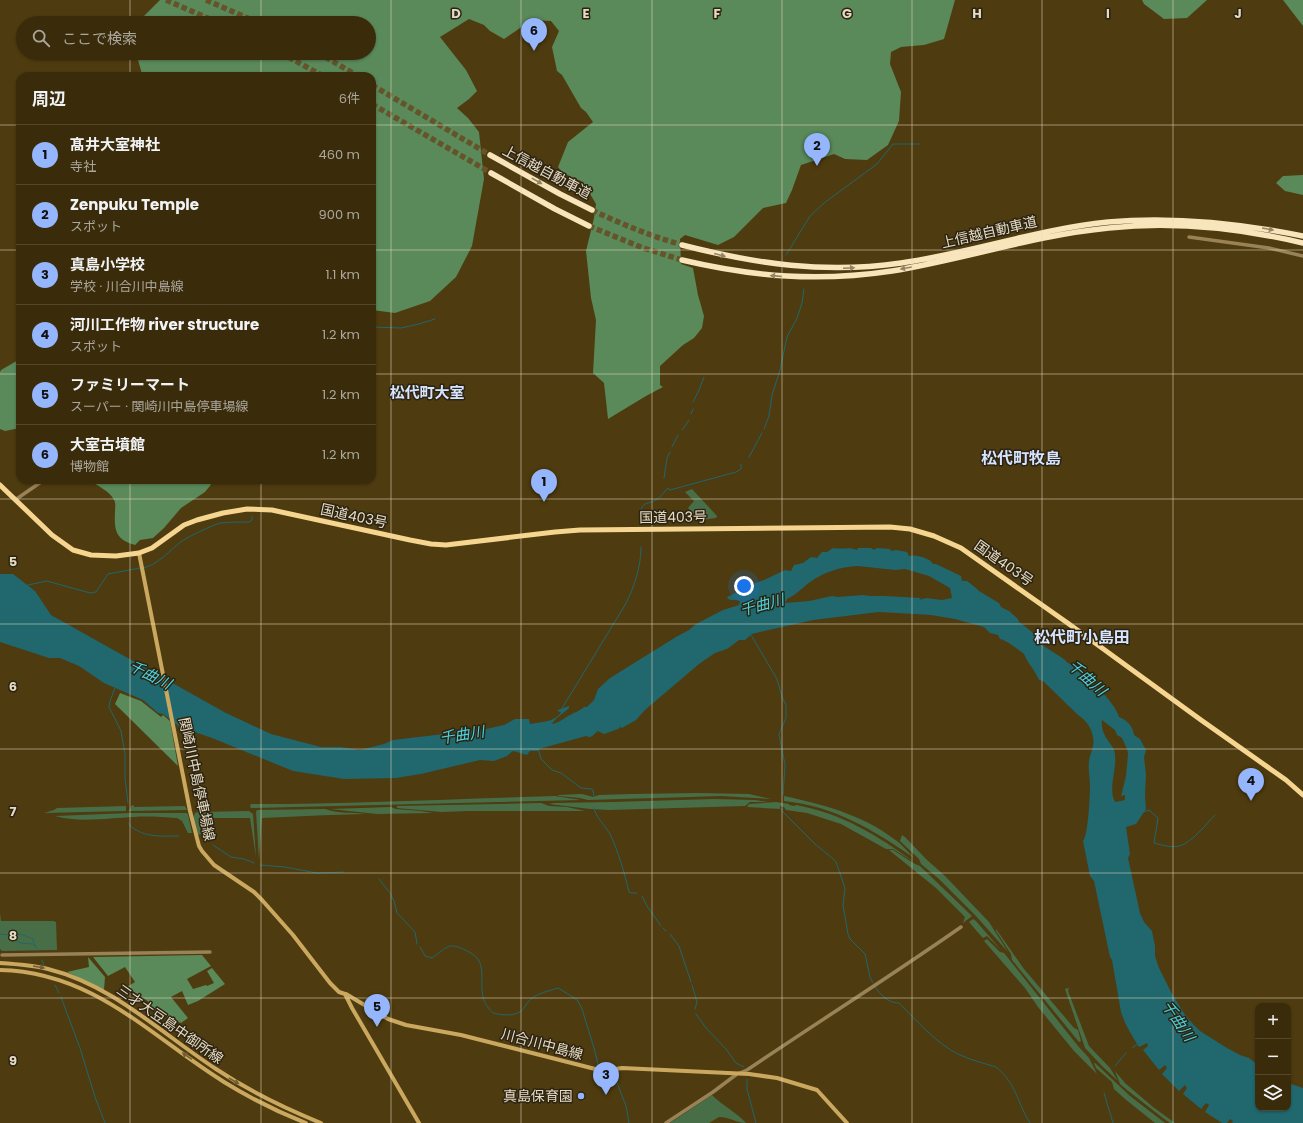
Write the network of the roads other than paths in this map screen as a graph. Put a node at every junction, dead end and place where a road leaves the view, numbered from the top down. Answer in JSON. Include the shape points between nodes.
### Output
{"nodes":[{"id":1,"x":490,"y":155,"type":"tunnel mouth"},
{"id":2,"x":491,"y":173,"type":"tunnel mouth"},
{"id":3,"x":592,"y":210,"type":"tunnel mouth"},
{"id":4,"x":589,"y":226,"type":"tunnel mouth"},
{"id":5,"x":1303,"y":236,"type":"edge"},
{"id":6,"x":1189,"y":237,"type":"dead end"},
{"id":7,"x":1303,"y":243,"type":"edge"},
{"id":8,"x":682,"y":245,"type":"tunnel mouth"},
{"id":9,"x":1303,"y":256,"type":"edge"},
{"id":10,"x":682,"y":260,"type":"tunnel mouth"},
{"id":11,"x":38,"y":484,"type":"edge"},
{"id":12,"x":0,"y":485,"type":"edge"},
{"id":13,"x":15,"y":500,"type":"junction"},
{"id":14,"x":139,"y":555,"type":"junction"},
{"id":15,"x":1303,"y":795,"type":"edge"},
{"id":16,"x":961,"y":927,"type":"dead end"},
{"id":17,"x":210,"y":952,"type":"dead end"},
{"id":18,"x":2,"y":956,"type":"dead end"},
{"id":19,"x":0,"y":963,"type":"edge"},
{"id":20,"x":0,"y":970,"type":"edge"},
{"id":21,"x":345,"y":994,"type":"junction"},
{"id":22,"x":737,"y":1074,"type":"junction"},
{"id":23,"x":306,"y":1123,"type":"edge"},
{"id":24,"x":321,"y":1123,"type":"edge"},
{"id":25,"x":419,"y":1123,"type":"edge"},
{"id":26,"x":666,"y":1123,"type":"edge"},
{"id":27,"x":847,"y":1123,"type":"edge"}],
"edges":[{"from":1,"to":3,"type":"highway","name":"上信越自動車道","one_way":true},
{"from":2,"to":4,"type":"highway","name":"上信越自動車道"},
{"from":8,"to":5,"type":"highway","name":"上信越自動車道","one_way":true,"via":[[757,262],[838,268],[901,263],[1043,232],[1127,221],[1218,222]]},
{"from":6,"to":9,"type":"street","via":[[1269,248]]},
{"from":7,"to":10,"type":"highway","name":"上信越自動車道","one_way":true,"via":[[1200,226],[1149,225],[1074,232],[906,268],[845,276],[766,275]]},
{"from":11,"to":13,"type":"street"},
{"from":12,"to":13,"type":"highway","name":"国道403号"},
{"from":13,"to":14,"type":"highway","name":"国道403号","via":[[52,535],[73,550],[96,556]]},
{"from":14,"to":15,"type":"highway","name":"国道403号","via":[[197,520],[247,509],[272,510],[410,540],[446,545],[580,530],[883,527],[910,529],[961,548],[1094,641]]},
{"from":14,"to":21,"type":"main road","name":"関崎川中島停車場線","via":[[198,843],[214,865],[262,900],[330,983]]},
{"from":16,"to":22,"type":"street","via":[[747,1070]]},
{"from":17,"to":18,"type":"street"},
{"from":19,"to":24,"type":"main road","name":"三才大豆島中御所線","one_way":true,"via":[[48,969],[91,985],[139,1014],[227,1077],[285,1108]]},
{"from":23,"to":20,"type":"main road","name":"三才大豆島中御所線","one_way":true,"via":[[269,1107],[224,1082],[141,1023],[90,992],[44,975]]},
{"from":21,"to":22,"type":"main road","name":"川合川中島線","via":[[388,1019],[406,1025],[461,1035],[603,1071],[622,1068]]},
{"from":21,"to":25,"type":"main road","name":"関崎川中島停車場線"},
{"from":22,"to":26,"type":"street"},
{"from":22,"to":27,"type":"main road","name":"川合川中島線","via":[[777,1078],[817,1090]]}]}
